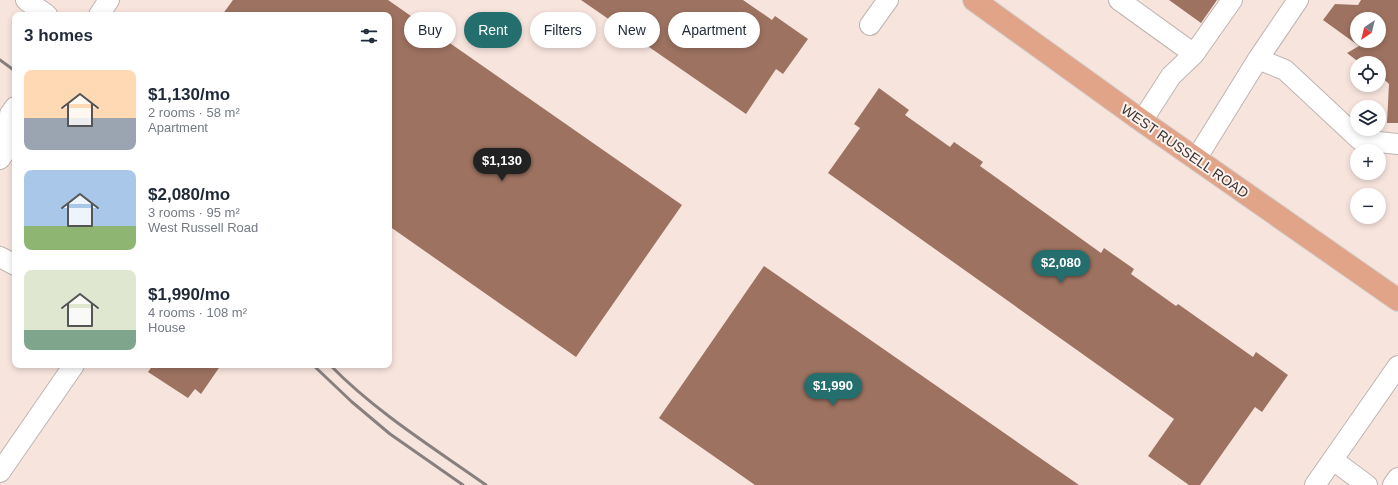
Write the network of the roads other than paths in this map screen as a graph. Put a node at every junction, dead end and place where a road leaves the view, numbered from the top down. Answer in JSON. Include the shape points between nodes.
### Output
{"nodes":[{"id":1,"x":26,"y":0,"type":"edge"},
{"id":2,"x":109,"y":0,"type":"edge"},
{"id":3,"x":888,"y":0,"type":"edge"},
{"id":4,"x":974,"y":0,"type":"edge"},
{"id":5,"x":1119,"y":0,"type":"edge"},
{"id":6,"x":1232,"y":0,"type":"edge"},
{"id":7,"x":1298,"y":0,"type":"edge"},
{"id":8,"x":43,"y":12,"type":"edge"},
{"id":9,"x":101,"y":12,"type":"edge"},
{"id":10,"x":870,"y":25,"type":"dead end"},
{"id":11,"x":1194,"y":54,"type":"junction"},
{"id":12,"x":1258,"y":59,"type":"junction"},
{"id":13,"x":12,"y":111,"type":"edge"},
{"id":14,"x":1142,"y":121,"type":"junction"},
{"id":15,"x":1398,"y":144,"type":"edge"},
{"id":16,"x":8,"y":148,"type":"edge"},
{"id":17,"x":1196,"y":159,"type":"junction"},
{"id":18,"x":0,"y":257,"type":"edge"},
{"id":19,"x":12,"y":263,"type":"edge"},
{"id":20,"x":1398,"y":300,"type":"edge"},
{"id":21,"x":1398,"y":366,"type":"edge"},
{"id":22,"x":72,"y":368,"type":"edge"},
{"id":23,"x":1333,"y":460,"type":"junction"},
{"id":24,"x":0,"y":472,"type":"edge"},
{"id":25,"x":1398,"y":478,"type":"edge"},
{"id":26,"x":1315,"y":485,"type":"edge"},
{"id":27,"x":1367,"y":485,"type":"edge"},
{"id":28,"x":1393,"y":485,"type":"edge"}],
"edges":[{"from":1,"to":8,"type":"street"},
{"from":2,"to":9,"type":"street"},
{"from":3,"to":10,"type":"street"},
{"from":4,"to":14,"type":"main road","name":"WEST RUSSELL ROAD"},
{"from":5,"to":11,"type":"street"},
{"from":6,"to":11,"type":"street"},
{"from":7,"to":12,"type":"street"},
{"from":11,"to":14,"type":"street","via":[[1171,76]]},
{"from":12,"to":15,"type":"street","via":[[1285,70],[1360,140]]},
{"from":12,"to":17,"type":"street"},
{"from":13,"to":16,"type":"street"},
{"from":14,"to":17,"type":"main road","name":"WEST RUSSELL ROAD"},
{"from":17,"to":20,"type":"main road","name":"WEST RUSSELL ROAD"},
{"from":18,"to":19,"type":"street"},
{"from":21,"to":23,"type":"street"},
{"from":22,"to":24,"type":"street"},
{"from":23,"to":26,"type":"street"},
{"from":23,"to":27,"type":"street"},
{"from":25,"to":28,"type":"street"}]}
